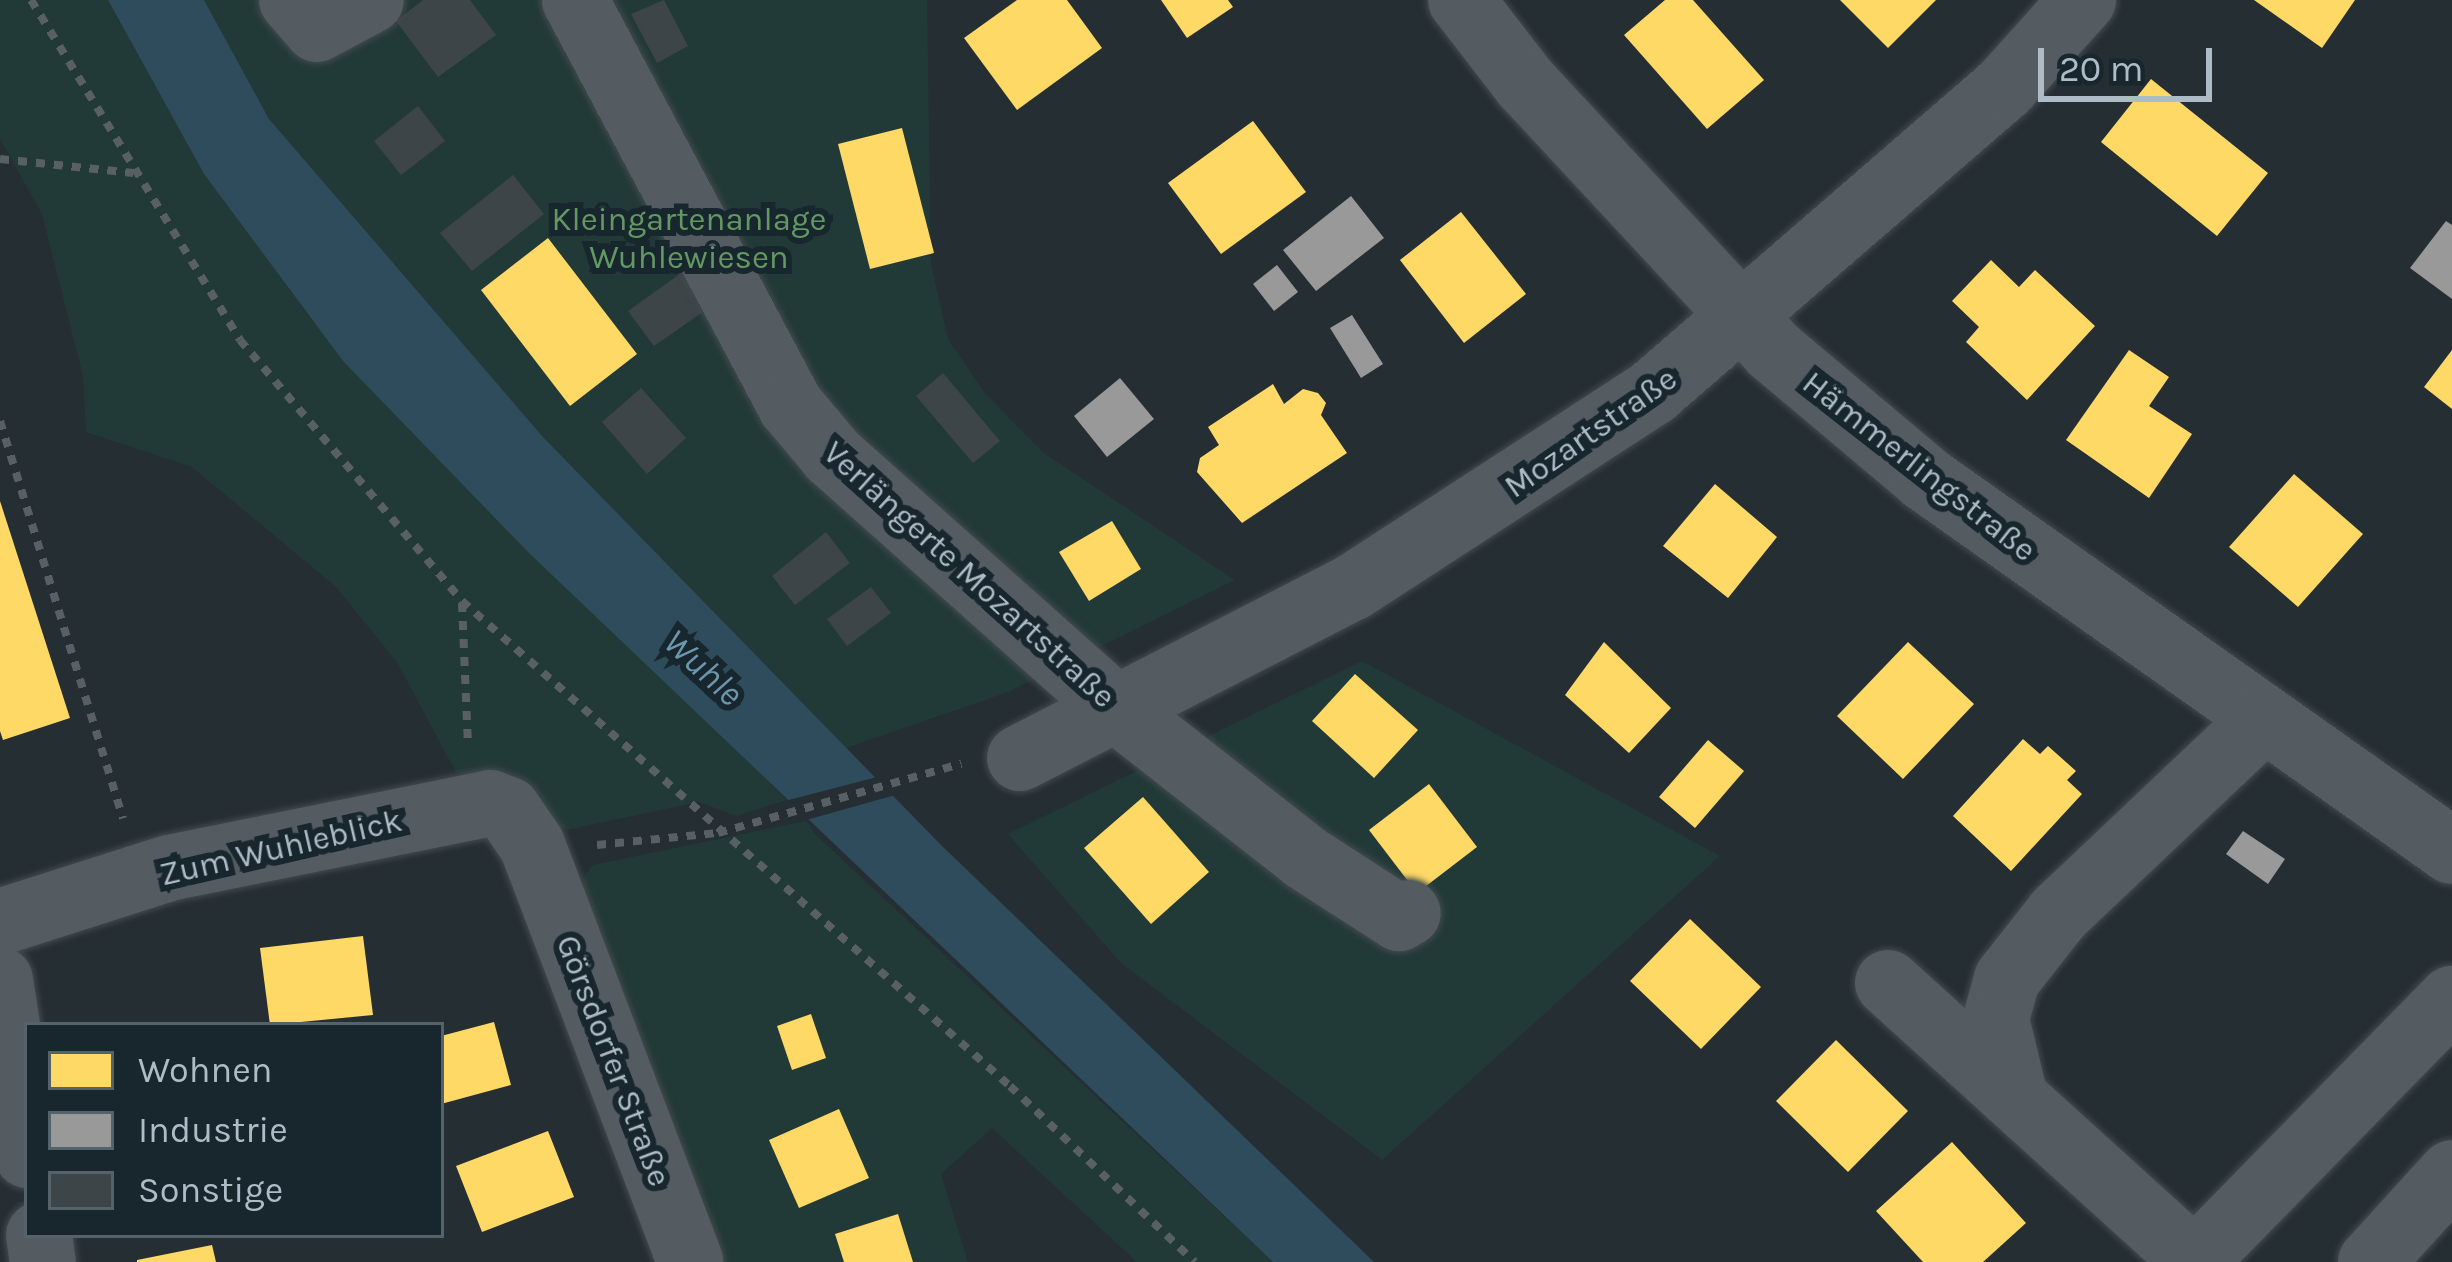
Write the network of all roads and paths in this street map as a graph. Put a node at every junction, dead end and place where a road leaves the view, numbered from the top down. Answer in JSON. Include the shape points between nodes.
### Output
{"nodes":[{"id":1,"x":31,"y":0,"type":"edge"},
{"id":2,"x":292,"y":0,"type":"edge"},
{"id":3,"x":371,"y":0,"type":"edge"},
{"id":4,"x":574,"y":0,"type":"edge"},
{"id":5,"x":1461,"y":0,"type":"edge"},
{"id":6,"x":2084,"y":0,"type":"edge"},
{"id":7,"x":0,"y":159,"type":"edge"},
{"id":8,"x":135,"y":173,"type":"junction"},
{"id":9,"x":1741,"y":322,"type":"junction"},
{"id":10,"x":0,"y":421,"type":"edge"},
{"id":11,"x":462,"y":602,"type":"junction"},
{"id":12,"x":1120,"y":712,"type":"junction"},
{"id":13,"x":2261,"y":722,"type":"junction"},
{"id":14,"x":1020,"y":758,"type":"dead end"},
{"id":15,"x":916,"y":777,"type":"dead end"},
{"id":16,"x":469,"y":807,"type":"junction"},
{"id":17,"x":718,"y":833,"type":"junction"},
{"id":18,"x":2452,"y":851,"type":"edge"},
{"id":19,"x":537,"y":860,"type":"junction"},
{"id":20,"x":135,"y":884,"type":"junction"},
{"id":21,"x":1408,"y":913,"type":"dead end"},
{"id":22,"x":0,"y":922,"type":"edge"},
{"id":23,"x":0,"y":980,"type":"edge"},
{"id":24,"x":1888,"y":983,"type":"dead end"},
{"id":25,"x":2452,"y":999,"type":"edge"},
{"id":26,"x":2015,"y":1098,"type":"junction"},
{"id":27,"x":24,"y":1136,"type":"edge"},
{"id":28,"x":2452,"y":1173,"type":"edge"},
{"id":29,"x":690,"y":1262,"type":"edge"},
{"id":30,"x":1195,"y":1262,"type":"edge"},
{"id":31,"x":2371,"y":1262,"type":"edge"}],
"edges":[{"from":1,"to":8,"type":"path"},
{"from":2,"to":3,"type":"street","via":[[317,29]]},
{"from":4,"to":12,"type":"street","name":"Verlängerte Mozartstraße","via":[[791,406],[833,456]]},
{"from":5,"to":9,"type":"street","name":"Hämmerlingstraße","via":[[1526,84]]},
{"from":6,"to":9,"type":"street","name":"Mozartstraße","via":[[2005,87]]},
{"from":7,"to":8,"type":"path"},
{"from":8,"to":11,"type":"path","via":[[240,340]]},
{"from":9,"to":12,"type":"street","name":"Mozartstraße","via":[[1485,508]]},
{"from":9,"to":13,"type":"street","name":"Hämmerlingstraße","via":[[1926,479]]},
{"from":10,"to":20,"type":"path","via":[[122,813]]},
{"from":11,"to":16,"type":"path"},
{"from":11,"to":17,"type":"path"},
{"from":12,"to":14,"type":"street","name":"Mozartstraße"},
{"from":12,"to":21,"type":"street","name":"Verlängerte Mozartstraße","via":[[1306,858],[1399,918]]},
{"from":13,"to":18,"type":"street","name":"Hämmerlingstraße"},
{"from":13,"to":26,"type":"street","via":[[2059,913],[2007,979],[1996,1018]]},
{"from":15,"to":17,"type":"path"},
{"from":16,"to":19,"type":"street","via":[[490,802],[508,810]]},
{"from":16,"to":20,"type":"street","name":"Zum Wuhleblick","via":[[169,868]]},
{"from":17,"to":19,"type":"path","via":[[595,845]]},
{"from":17,"to":30,"type":"path","via":[[1010,1086]]},
{"from":19,"to":29,"type":"street","name":"Görsdorfer Straße"},
{"from":20,"to":22,"type":"street","name":"Zum Wuhleblick"},
{"from":23,"to":27,"type":"street"},
{"from":24,"to":26,"type":"street"},
{"from":25,"to":26,"type":"street","via":[[2195,1261]]},
{"from":28,"to":31,"type":"street"}]}
